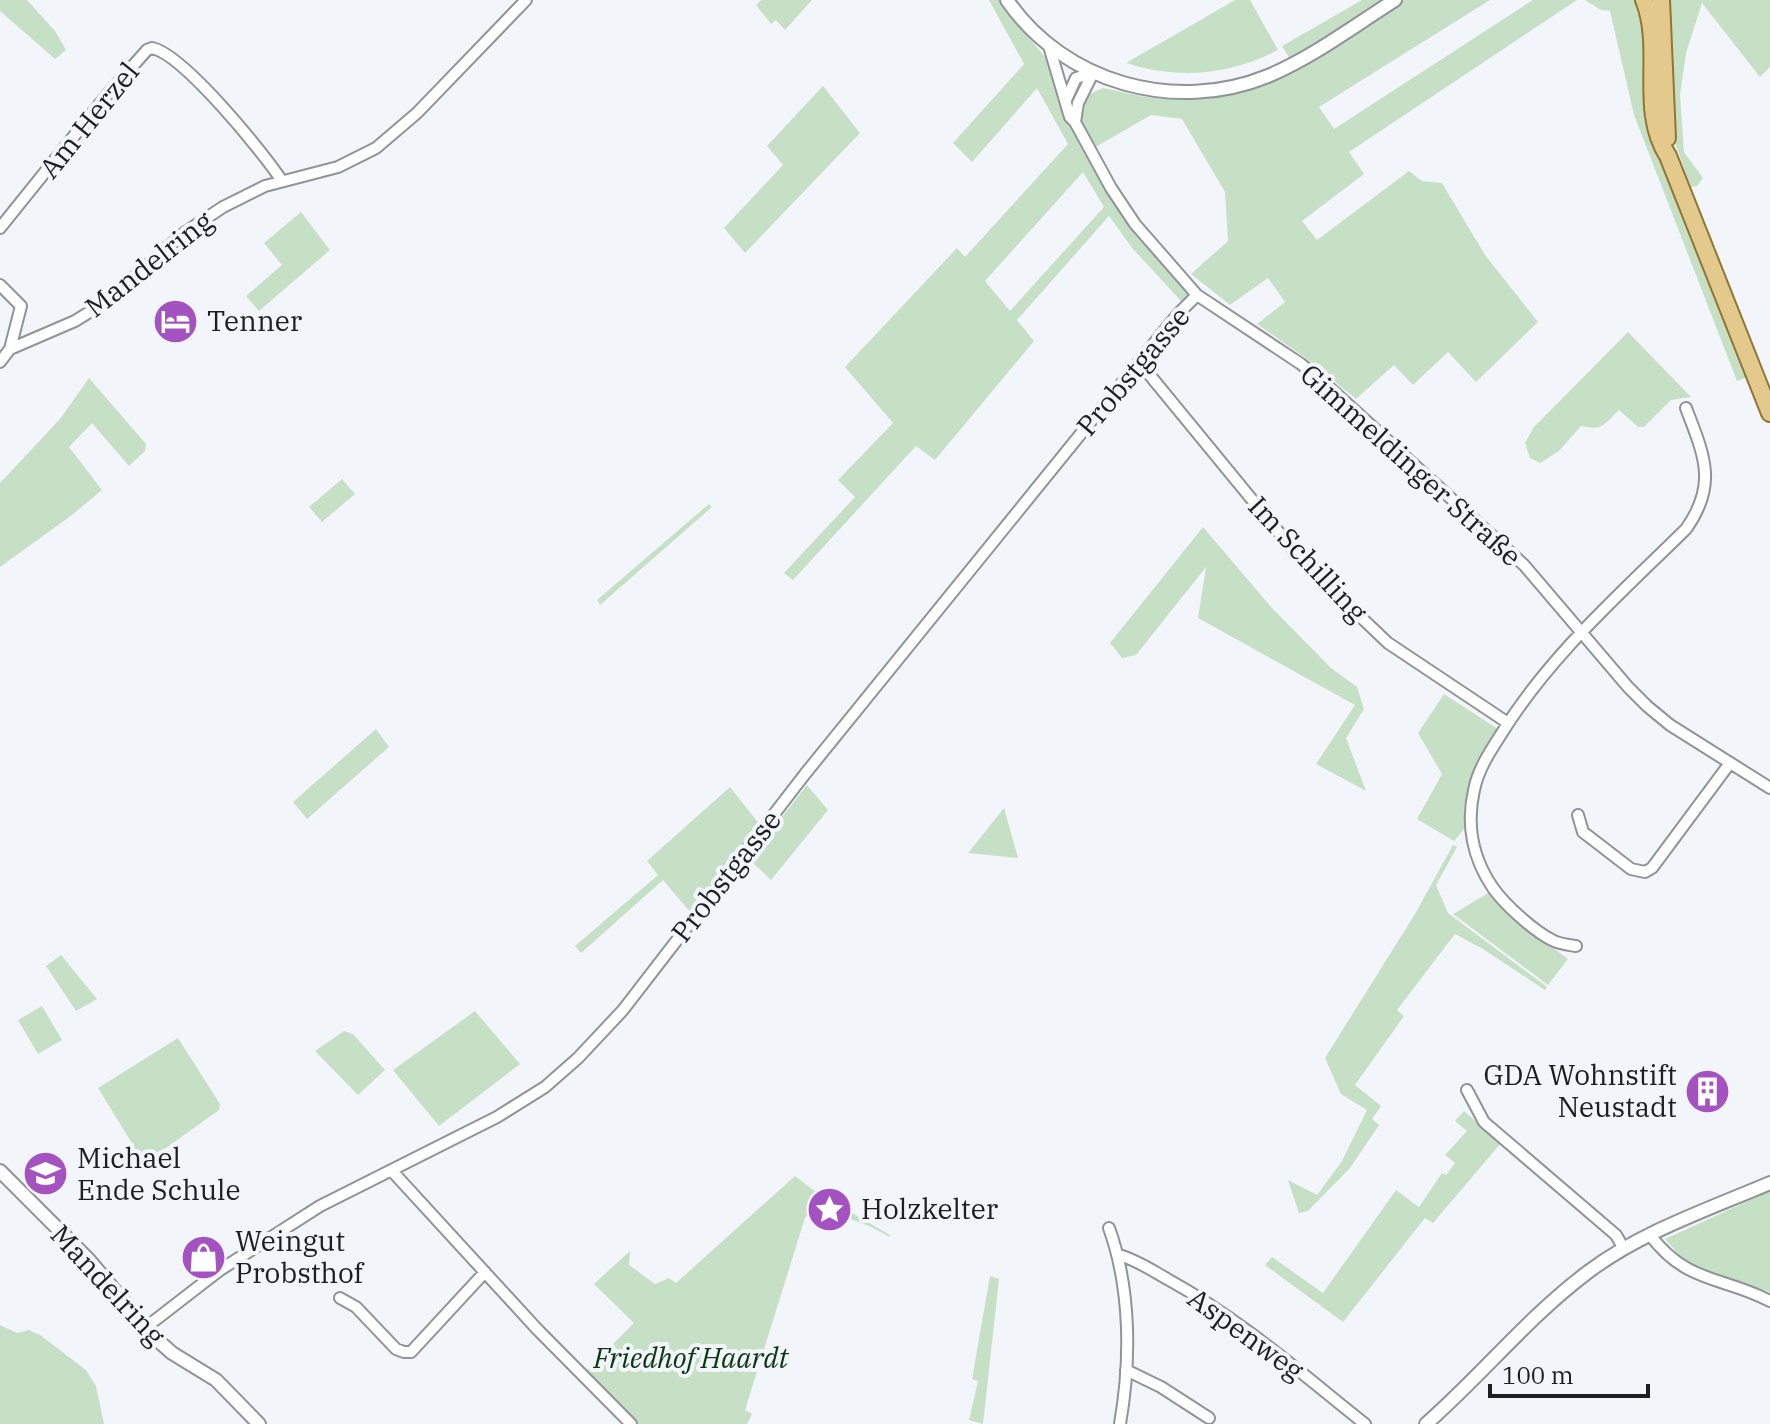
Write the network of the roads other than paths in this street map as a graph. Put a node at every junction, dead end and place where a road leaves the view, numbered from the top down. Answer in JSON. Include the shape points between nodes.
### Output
{"nodes":[{"id":1,"x":526,"y":0,"type":"edge"},
{"id":2,"x":1007,"y":0,"type":"edge"},
{"id":3,"x":1395,"y":0,"type":"edge"},
{"id":4,"x":1644,"y":0,"type":"edge"},
{"id":5,"x":1661,"y":0,"type":"edge"},
{"id":6,"x":1049,"y":46,"type":"junction"},
{"id":7,"x":1093,"y":73,"type":"junction"},
{"id":8,"x":1066,"y":103,"type":"junction"},
{"id":9,"x":1075,"y":122,"type":"junction"},
{"id":10,"x":1668,"y":156,"type":"junction"},
{"id":11,"x":282,"y":181,"type":"junction"},
{"id":12,"x":0,"y":228,"type":"edge"},
{"id":13,"x":0,"y":285,"type":"edge"},
{"id":14,"x":1197,"y":295,"type":"junction"},
{"id":15,"x":10,"y":349,"type":"junction"},
{"id":16,"x":0,"y":362,"type":"edge"},
{"id":17,"x":1139,"y":362,"type":"junction"},
{"id":18,"x":1686,"y":408,"type":"dead end"},
{"id":19,"x":1770,"y":413,"type":"edge"},
{"id":20,"x":1582,"y":633,"type":"junction"},
{"id":21,"x":1508,"y":723,"type":"junction"},
{"id":22,"x":1730,"y":763,"type":"junction"},
{"id":23,"x":1770,"y":788,"type":"edge"},
{"id":24,"x":1578,"y":815,"type":"dead end"},
{"id":25,"x":1576,"y":946,"type":"dead end"},
{"id":26,"x":1467,"y":1090,"type":"dead end"},
{"id":27,"x":0,"y":1171,"type":"edge"},
{"id":28,"x":392,"y":1171,"type":"junction"},
{"id":29,"x":1770,"y":1183,"type":"edge"},
{"id":30,"x":1109,"y":1228,"type":"dead end"},
{"id":31,"x":1650,"y":1235,"type":"junction"},
{"id":32,"x":1624,"y":1249,"type":"junction"},
{"id":33,"x":1119,"y":1255,"type":"junction"},
{"id":34,"x":485,"y":1272,"type":"junction"},
{"id":35,"x":340,"y":1298,"type":"dead end"},
{"id":36,"x":1770,"y":1301,"type":"edge"},
{"id":37,"x":145,"y":1328,"type":"junction"},
{"id":38,"x":1126,"y":1370,"type":"junction"},
{"id":39,"x":1209,"y":1418,"type":"dead end"},
{"id":40,"x":259,"y":1424,"type":"edge"},
{"id":41,"x":631,"y":1424,"type":"edge"},
{"id":42,"x":1120,"y":1424,"type":"edge"},
{"id":43,"x":1365,"y":1424,"type":"edge"},
{"id":44,"x":1426,"y":1424,"type":"edge"}],
"edges":[{"from":1,"to":11,"type":"street","name":"Mandelring","via":[[376,148],[338,167]]},
{"from":2,"to":6,"type":"street"},
{"from":3,"to":7,"type":"street","via":[[1290,65],[1252,82],[1154,91]]},
{"from":4,"to":10,"type":"main road","via":[[1656,129]]},
{"from":5,"to":10,"type":"main road"},
{"from":6,"to":7,"type":"street"},
{"from":6,"to":8,"type":"street","name":"Gimmeldinger Straße"},
{"from":7,"to":8,"type":"street","via":[[1076,78]]},
{"from":7,"to":9,"type":"street"},
{"from":8,"to":9,"type":"street","name":"Gimmeldinger Straße"},
{"from":9,"to":14,"type":"street","name":"Gimmeldinger Straße","via":[[1135,224]]},
{"from":10,"to":19,"type":"main road"},
{"from":11,"to":12,"type":"street","name":"Am Herzel","via":[[177,61],[152,48],[107,95]]},
{"from":11,"to":15,"type":"street","name":"Mandelring","via":[[245,194],[197,223],[92,311]]},
{"from":13,"to":15,"type":"street","via":[[21,306]]},
{"from":14,"to":17,"type":"street","name":"Probstgasse"},
{"from":14,"to":20,"type":"street","name":"Gimmeldinger Straße","via":[[1331,389],[1524,565]]},
{"from":15,"to":16,"type":"street","name":"Mandelring"},
{"from":17,"to":21,"type":"street","name":"Im Schilling","via":[[1304,563],[1388,643]]},
{"from":17,"to":28,"type":"street","name":"Probstgasse","via":[[597,1039],[559,1076],[510,1110]]},
{"from":18,"to":20,"type":"street","via":[[1706,466],[1696,515]]},
{"from":20,"to":21,"type":"street","via":[[1542,674]]},
{"from":20,"to":22,"type":"street","name":"Gimmeldinger Straße","via":[[1647,706]]},
{"from":21,"to":25,"type":"street","via":[[1474,790],[1470,817],[1475,852],[1498,895],[1518,915],[1552,940]]},
{"from":22,"to":23,"type":"street","name":"Gimmeldinger Straße"},
{"from":22,"to":24,"type":"street","via":[[1645,872],[1631,869],[1583,832]]},
{"from":26,"to":32,"type":"street","via":[[1484,1122],[1616,1235]]},
{"from":27,"to":37,"type":"street","name":"Mandelring","via":[[89,1260]]},
{"from":28,"to":34,"type":"street"},
{"from":28,"to":37,"type":"street","name":"Probstgasse","via":[[337,1196],[252,1249]]},
{"from":29,"to":31,"type":"street"},
{"from":30,"to":33,"type":"street"},
{"from":31,"to":32,"type":"street"},
{"from":31,"to":36,"type":"street","via":[[1669,1258],[1689,1271]]},
{"from":32,"to":44,"type":"street","via":[[1538,1313]]},
{"from":33,"to":38,"type":"street"},
{"from":33,"to":43,"type":"street","name":"Aspenweg","via":[[1221,1312]]},
{"from":34,"to":35,"type":"street","via":[[411,1352],[396,1349],[356,1307]]},
{"from":34,"to":41,"type":"street"},
{"from":37,"to":40,"type":"street","name":"Mandelring","via":[[227,1389]]},
{"from":38,"to":39,"type":"street"},
{"from":38,"to":42,"type":"street"}]}
